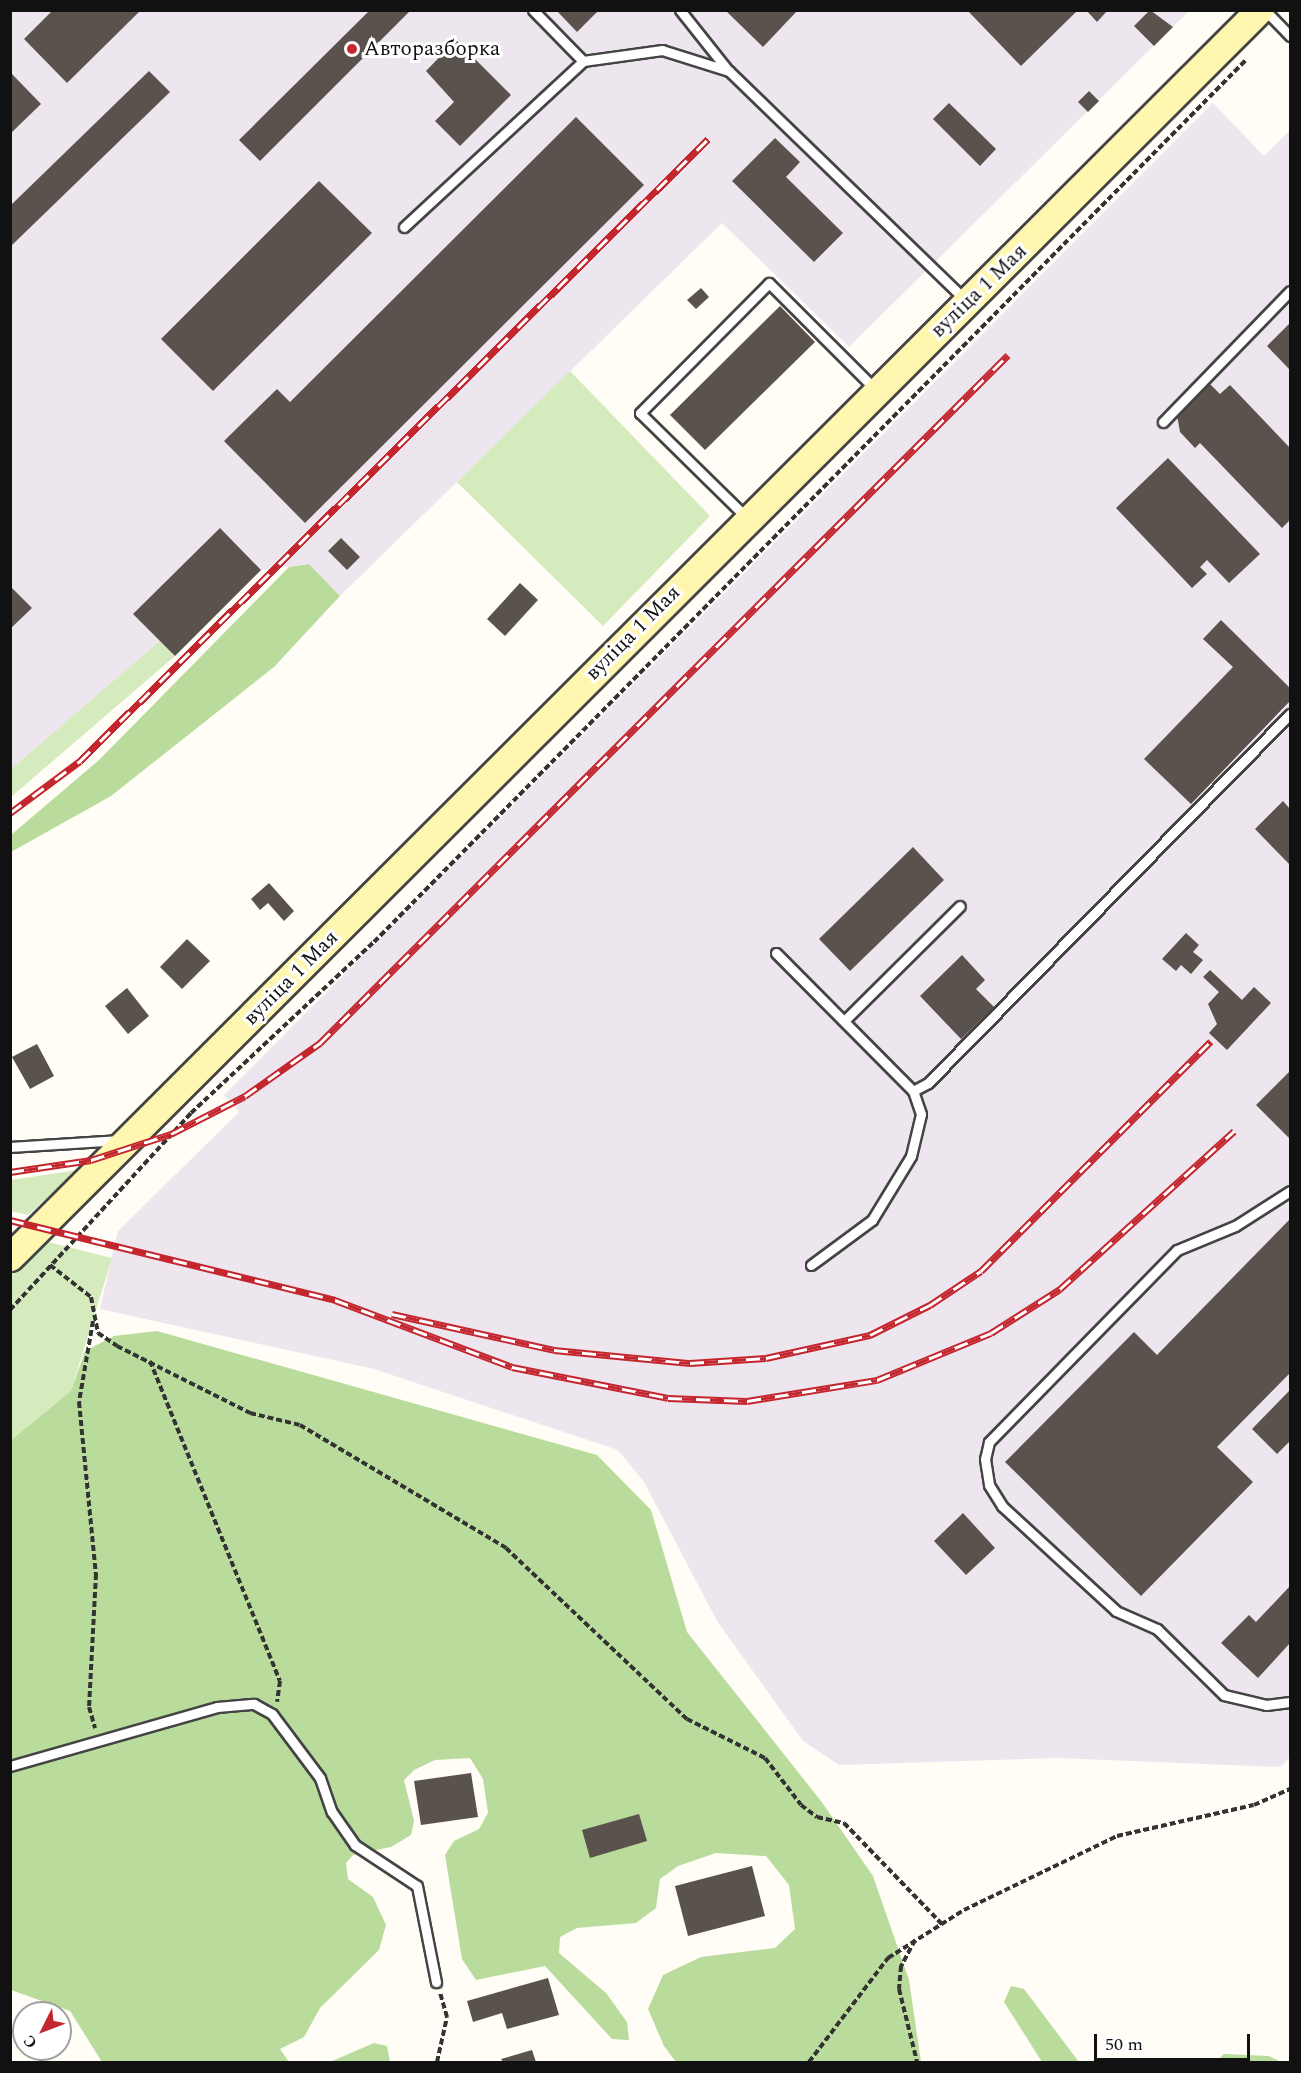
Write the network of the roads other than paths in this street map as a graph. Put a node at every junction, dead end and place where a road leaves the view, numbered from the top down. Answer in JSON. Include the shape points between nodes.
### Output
{"nodes":[{"id":1,"x":533,"y":10,"type":"edge"},
{"id":2,"x":680,"y":10,"type":"edge"},
{"id":3,"x":1265,"y":10,"type":"edge"},
{"id":4,"x":1269,"y":17,"type":"edge"},
{"id":5,"x":1290,"y":36,"type":"edge"},
{"id":6,"x":583,"y":61,"type":"junction"},
{"id":7,"x":729,"y":71,"type":"junction"},
{"id":8,"x":404,"y":227,"type":"dead end"},
{"id":9,"x":1290,"y":291,"type":"edge"},
{"id":10,"x":968,"y":303,"type":"junction"},
{"id":11,"x":875,"y":389,"type":"junction"},
{"id":12,"x":1163,"y":422,"type":"dead end"},
{"id":13,"x":747,"y":518,"type":"junction"},
{"id":14,"x":1290,"y":714,"type":"edge"},
{"id":15,"x":960,"y":906,"type":"dead end"},
{"id":16,"x":776,"y":953,"type":"dead end"},
{"id":17,"x":844,"y":1022,"type":"junction"},
{"id":18,"x":913,"y":1091,"type":"junction"},
{"id":19,"x":131,"y":1139,"type":"junction"},
{"id":20,"x":10,"y":1148,"type":"edge"},
{"id":21,"x":1290,"y":1191,"type":"edge"},
{"id":22,"x":10,"y":1257,"type":"edge"},
{"id":23,"x":811,"y":1265,"type":"dead end"},
{"id":24,"x":1290,"y":1702,"type":"edge"},
{"id":25,"x":10,"y":1766,"type":"edge"},
{"id":26,"x":436,"y":1982,"type":"road end"}],
"edges":[{"from":1,"to":6,"type":"lane"},
{"from":2,"to":7,"type":"lane"},
{"from":3,"to":4,"type":"lane"},
{"from":4,"to":5,"type":"lane"},
{"from":4,"to":10,"type":"street","name":"вуліца 1 Мая"},
{"from":6,"to":7,"type":"lane","via":[[662,50]]},
{"from":6,"to":8,"type":"lane"},
{"from":7,"to":10,"type":"lane"},
{"from":9,"to":12,"type":"lane"},
{"from":10,"to":11,"type":"street","name":"вуліца 1 Мая"},
{"from":11,"to":13,"type":"street","name":"вуліца 1 Мая"},
{"from":11,"to":13,"type":"lane","via":[[769,283],[640,413]]},
{"from":13,"to":19,"type":"street","name":"вуліца 1 Мая"},
{"from":14,"to":18,"type":"lane","via":[[928,1083]]},
{"from":15,"to":17,"type":"lane"},
{"from":16,"to":17,"type":"lane"},
{"from":17,"to":18,"type":"lane"},
{"from":18,"to":23,"type":"lane","via":[[921,1114],[911,1156],[872,1220]]},
{"from":19,"to":20,"type":"lane"},
{"from":19,"to":22,"type":"street","name":"вуліца 1 Мая"},
{"from":21,"to":24,"type":"lane","via":[[1235,1226],[1177,1250],[989,1442],[985,1459],[989,1485],[1002,1506],[1116,1611],[1157,1629],[1224,1695],[1266,1705]]},
{"from":25,"to":26,"type":"lane","via":[[217,1707],[254,1704],[272,1714],[321,1778],[332,1812],[355,1845],[417,1886]]}]}
